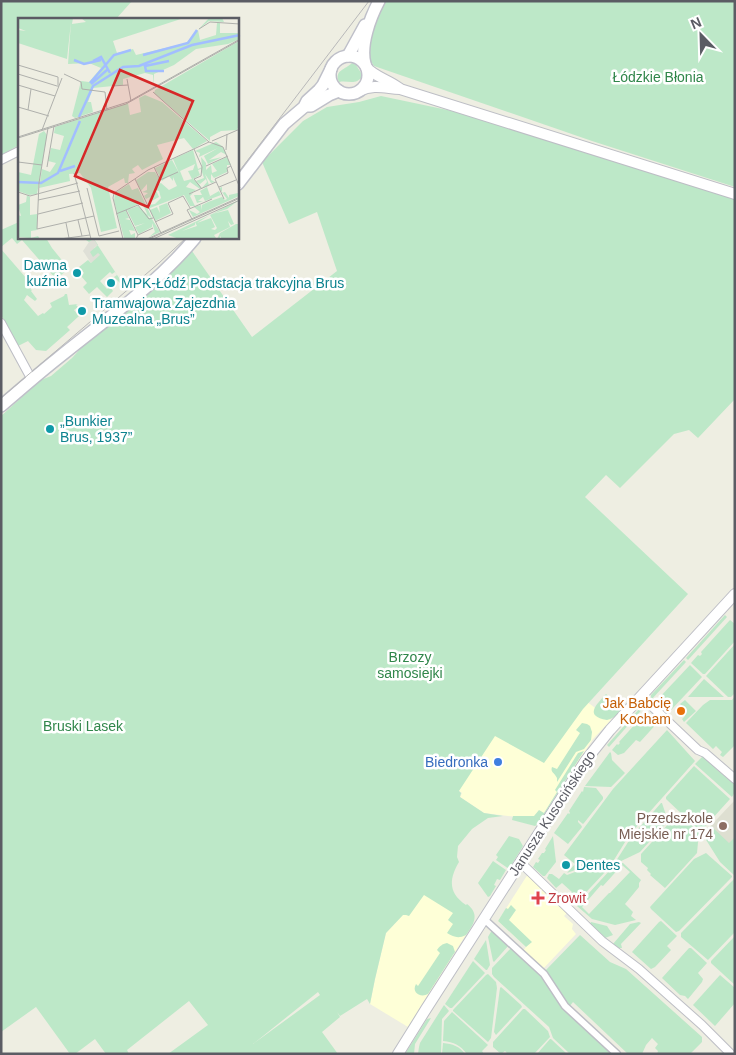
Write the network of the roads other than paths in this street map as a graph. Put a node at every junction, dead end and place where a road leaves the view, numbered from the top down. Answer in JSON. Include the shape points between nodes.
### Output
{"nodes":[{"id":1,"x":379,"y":1,"type":"edge"},
{"id":2,"x":370,"y":21,"type":"junction"},
{"id":3,"x":348,"y":56,"type":"junction"},
{"id":4,"x":365,"y":66,"type":"junction"},
{"id":5,"x":331,"y":69,"type":"junction"},
{"id":6,"x":400,"y":89,"type":"junction"},
{"id":7,"x":339,"y":91,"type":"junction"},
{"id":8,"x":359,"y":91,"type":"junction"},
{"id":9,"x":304,"y":107,"type":"junction"},
{"id":10,"x":18,"y":151,"type":"edge"},
{"id":11,"x":1,"y":160,"type":"edge"},
{"id":12,"x":239,"y":183,"type":"edge"},
{"id":13,"x":735,"y":194,"type":"edge"},
{"id":14,"x":194,"y":239,"type":"edge"},
{"id":15,"x":1,"y":323,"type":"edge"},
{"id":16,"x":32,"y":380,"type":"junction"},
{"id":17,"x":1,"y":406,"type":"edge"},
{"id":18,"x":735,"y":594,"type":"edge"},
{"id":19,"x":641,"y":696,"type":"junction"},
{"id":20,"x":735,"y":779,"type":"edge"},
{"id":21,"x":520,"y":862,"type":"junction"},
{"id":22,"x":484,"y":918,"type":"junction"},
{"id":23,"x":398,"y":1054,"type":"edge"},
{"id":24,"x":617,"y":1054,"type":"edge"},
{"id":25,"x":731,"y":1054,"type":"edge"}],
"edges":[{"from":1,"to":2,"type":"main road"},
{"from":2,"to":3,"type":"main road","via":[[363,27]]},
{"from":2,"to":4,"type":"main road","via":[[363,50]]},
{"from":3,"to":4,"type":"main road","via":[[357,58]]},
{"from":3,"to":5,"type":"main road","via":[[336,61]]},
{"from":4,"to":6,"type":"street"},
{"from":4,"to":8,"type":"main road","via":[[368,73],[366,82]]},
{"from":5,"to":7,"type":"main road","via":[[331,82]]},
{"from":5,"to":9,"type":"main road","via":[[323,86]]},
{"from":6,"to":8,"type":"street","via":[[372,86]]},
{"from":6,"to":13,"type":"street"},
{"from":7,"to":8,"type":"main road"},
{"from":7,"to":9,"type":"main road"},
{"from":9,"to":12,"type":"main road","via":[[290,118]]},
{"from":10,"to":11,"type":"street"},
{"from":14,"to":16,"type":"main road","via":[[156,279]]},
{"from":15,"to":16,"type":"street"},
{"from":16,"to":17,"type":"main road"},
{"from":18,"to":19,"type":"street","name":"Janusza Kusocińskiego"},
{"from":19,"to":20,"type":"street","via":[[698,750],[705,752]]},
{"from":19,"to":21,"type":"street","name":"Janusza Kusocińskiego","via":[[586,760]]},
{"from":21,"to":22,"type":"street","name":"Janusza Kusocińskiego"},
{"from":21,"to":25,"type":"street","via":[[595,934],[639,969]]},
{"from":22,"to":23,"type":"street","name":"Janusza Kusocińskiego"},
{"from":22,"to":24,"type":"street","via":[[544,974],[566,1006]]}]}
